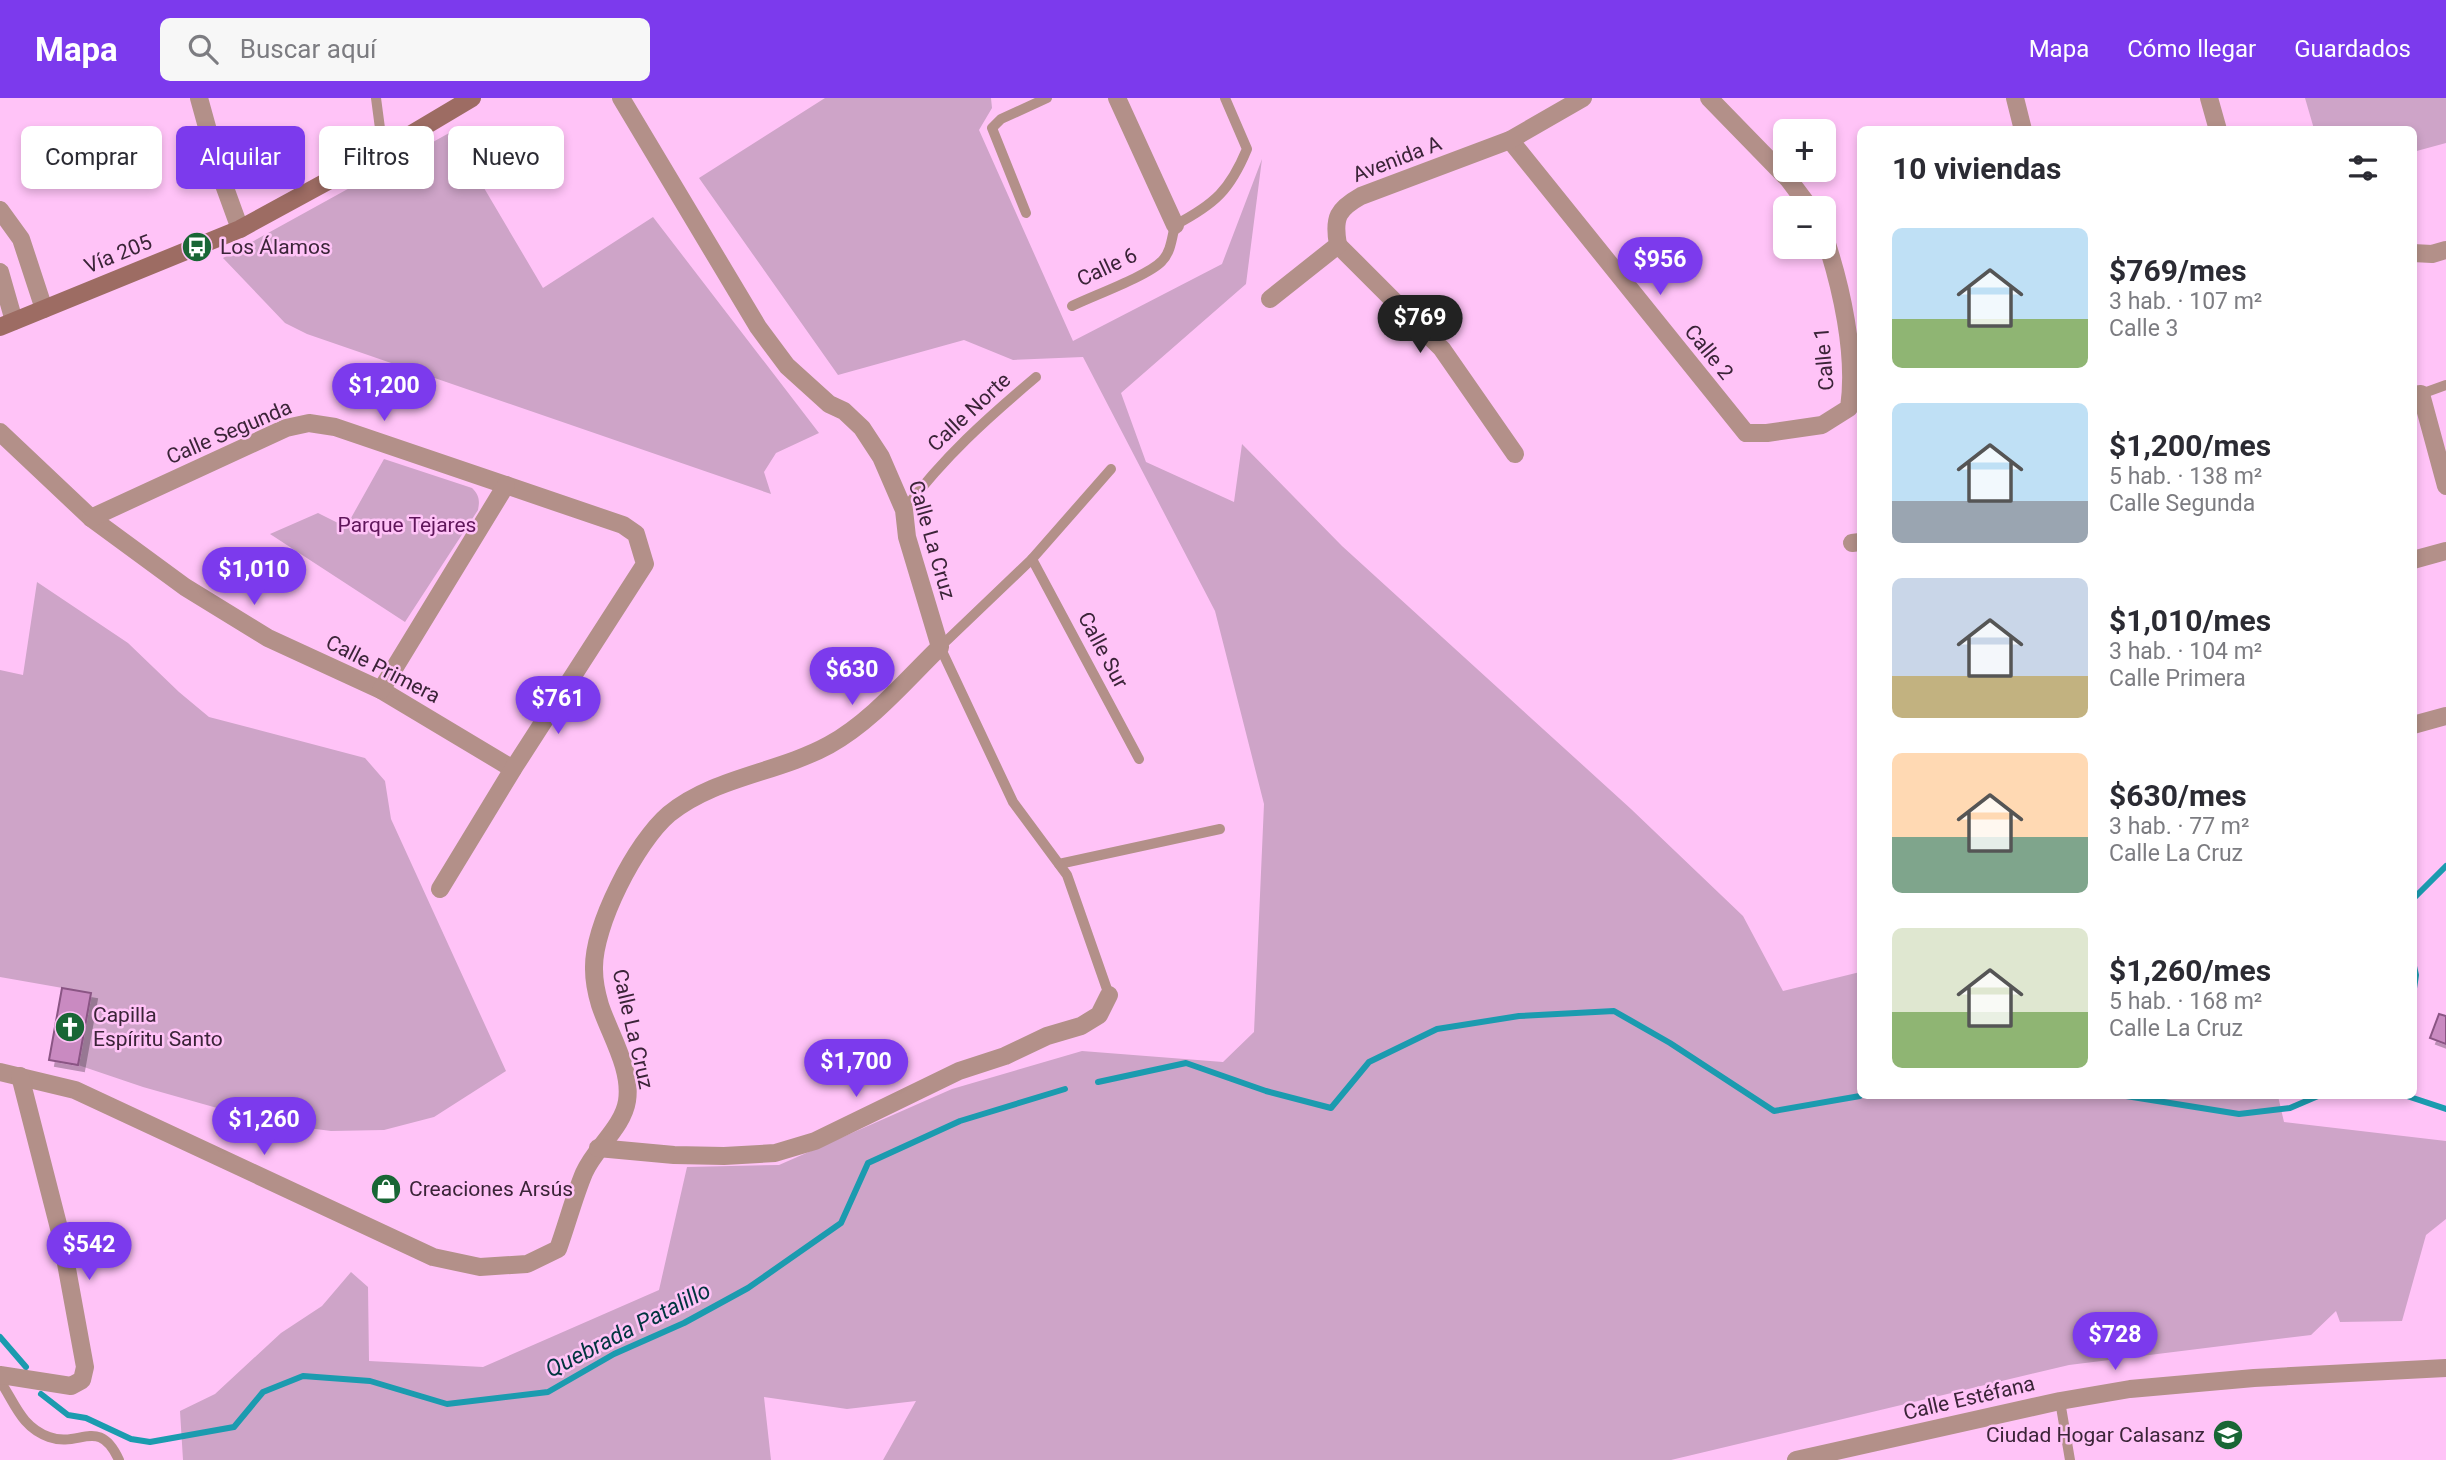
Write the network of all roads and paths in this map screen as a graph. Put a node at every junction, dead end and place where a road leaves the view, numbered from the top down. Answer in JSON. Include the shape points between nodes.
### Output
{"nodes":[{"id":1,"x":199,"y":98,"type":"edge"},
{"id":2,"x":376,"y":98,"type":"edge"},
{"id":3,"x":472,"y":98,"type":"edge"},
{"id":4,"x":621,"y":98,"type":"edge"},
{"id":5,"x":1046,"y":98,"type":"edge"},
{"id":6,"x":1117,"y":98,"type":"edge"},
{"id":7,"x":1225,"y":98,"type":"edge"},
{"id":8,"x":1583,"y":98,"type":"edge"},
{"id":9,"x":1709,"y":98,"type":"edge"},
{"id":10,"x":2015,"y":98,"type":"edge"},
{"id":11,"x":2209,"y":98,"type":"edge"},
{"id":12,"x":380,"y":126,"type":"edge"},
{"id":13,"x":425,"y":126,"type":"edge"},
{"id":14,"x":2022,"y":126,"type":"edge"},
{"id":15,"x":2217,"y":126,"type":"edge"},
{"id":16,"x":1510,"y":140,"type":"junction"},
{"id":17,"x":319,"y":186,"type":"edge"},
{"id":18,"x":1801,"y":196,"type":"edge"},
{"id":19,"x":0,"y":209,"type":"edge"},
{"id":20,"x":1026,"y":213,"type":"dead end"},
{"id":21,"x":1175,"y":225,"type":"junction"},
{"id":22,"x":240,"y":229,"type":"junction"},
{"id":23,"x":1338,"y":245,"type":"junction"},
{"id":24,"x":2446,"y":250,"type":"edge"},
{"id":25,"x":2417,"y":253,"type":"edge"},
{"id":26,"x":1832,"y":259,"type":"edge"},
{"id":27,"x":0,"y":272,"type":"edge"},
{"id":28,"x":1270,"y":299,"type":"dead end"},
{"id":29,"x":1072,"y":306,"type":"dead end"},
{"id":30,"x":44,"y":309,"type":"junction"},
{"id":31,"x":7,"y":324,"type":"edge"},
{"id":32,"x":1036,"y":377,"type":"dead end"},
{"id":33,"x":2446,"y":385,"type":"edge"},
{"id":34,"x":2417,"y":395,"type":"edge"},
{"id":35,"x":1822,"y":425,"type":"joint"},
{"id":36,"x":0,"y":432,"type":"edge"},
{"id":37,"x":1515,"y":454,"type":"dead end"},
{"id":38,"x":1111,"y":469,"type":"dead end"},
{"id":39,"x":506,"y":485,"type":"junction"},
{"id":40,"x":2446,"y":486,"type":"edge"},
{"id":41,"x":904,"y":510,"type":"junction"},
{"id":42,"x":90,"y":518,"type":"junction"},
{"id":43,"x":2446,"y":551,"type":"edge"},
{"id":44,"x":2417,"y":558,"type":"edge"},
{"id":45,"x":1032,"y":559,"type":"junction"},
{"id":46,"x":940,"y":647,"type":"junction"},
{"id":47,"x":382,"y":690,"type":"junction"},
{"id":48,"x":2446,"y":716,"type":"edge"},
{"id":49,"x":2417,"y":724,"type":"edge"},
{"id":50,"x":1139,"y":759,"type":"dead end"},
{"id":51,"x":513,"y":769,"type":"junction"},
{"id":52,"x":1220,"y":829,"type":"dead end"},
{"id":53,"x":1059,"y":864,"type":"junction"},
{"id":54,"x":440,"y":889,"type":"dead end"},
{"id":55,"x":1109,"y":995,"type":"joint"},
{"id":56,"x":0,"y":1072,"type":"edge"},
{"id":57,"x":20,"y":1076,"type":"junction"},
{"id":58,"x":598,"y":1148,"type":"junction"},
{"id":59,"x":2446,"y":1368,"type":"edge"},
{"id":60,"x":0,"y":1375,"type":"edge"},
{"id":61,"x":0,"y":1381,"type":"edge"},
{"id":62,"x":2060,"y":1401,"type":"junction"},
{"id":63,"x":119,"y":1460,"type":"edge"},
{"id":64,"x":1797,"y":1460,"type":"edge"},
{"id":65,"x":2070,"y":1460,"type":"edge"}],
"edges":[{"from":1,"to":22,"type":"street"},
{"from":2,"to":12,"type":"lane"},
{"from":3,"to":13,"type":"main road","name":"Vía 205"},
{"from":4,"to":41,"type":"street","name":"Calle La Cruz","via":[[758,327],[787,366],[862,428],[881,457]]},
{"from":5,"to":20,"type":"lane","via":[[992,128]]},
{"from":6,"to":21,"type":"street"},
{"from":7,"to":21,"type":"lane","via":[[1247,149],[1236,175],[1219,196]]},
{"from":8,"to":16,"type":"street","name":"Avenida A"},
{"from":9,"to":18,"type":"street"},
{"from":10,"to":14,"type":"street"},
{"from":11,"to":15,"type":"street"},
{"from":16,"to":23,"type":"street","name":"Avenida A","via":[[1362,195],[1342,207],[1335,226]]},
{"from":16,"to":35,"type":"street","name":"Calle 2","via":[[1746,433]]},
{"from":17,"to":22,"type":"main road","name":"Vía 205"},
{"from":19,"to":30,"type":"street","via":[[21,239]]},
{"from":21,"to":29,"type":"lane","name":"Calle 6","via":[[1162,261]]},
{"from":22,"to":30,"type":"main road","name":"Vía 205"},
{"from":23,"to":28,"type":"street"},
{"from":23,"to":37,"type":"street","via":[[1442,349]]},
{"from":24,"to":25,"type":"street"},
{"from":26,"to":35,"type":"street","name":"Calle 1","via":[[1853,382],[1849,408]]},
{"from":27,"to":31,"type":"street"},
{"from":30,"to":31,"type":"main road","name":"Vía 205"},
{"from":32,"to":41,"type":"lane","name":"Calle Norte","via":[[971,433]]},
{"from":33,"to":34,"type":"lane"},
{"from":34,"to":40,"type":"street"},
{"from":36,"to":42,"type":"street","name":"Calle Primera"},
{"from":38,"to":45,"type":"lane"},
{"from":39,"to":42,"type":"street","name":"Calle Segunda","via":[[335,427],[309,423],[286,428]]},
{"from":39,"to":47,"type":"street"},
{"from":39,"to":51,"type":"street","name":"Calle Segunda","via":[[623,524],[636,534],[645,564]]},
{"from":41,"to":46,"type":"street","name":"Calle La Cruz","via":[[907,537]]},
{"from":42,"to":47,"type":"street","name":"Calle Primera","via":[[185,587],[268,638]]},
{"from":43,"to":44,"type":"street"},
{"from":45,"to":46,"type":"lane"},
{"from":45,"to":50,"type":"lane","name":"Calle Sur"},
{"from":46,"to":53,"type":"lane","via":[[1013,802]]},
{"from":46,"to":58,"type":"street","name":"Calle La Cruz","via":[[863,722],[828,746],[702,793],[668,815],[644,842],[601,927],[594,968],[600,1003],[628,1089],[621,1121]]},
{"from":47,"to":51,"type":"street","name":"Calle Primera"},
{"from":48,"to":49,"type":"street"},
{"from":51,"to":54,"type":"street"},
{"from":52,"to":53,"type":"lane"},
{"from":53,"to":55,"type":"lane","via":[[1067,875]]},
{"from":55,"to":58,"type":"street","via":[[1099,1015],[1081,1026],[960,1071],[815,1141],[775,1153],[674,1155]]},
{"from":56,"to":57,"type":"street","name":"Calle La Cruz"},
{"from":57,"to":58,"type":"street","name":"Calle La Cruz","via":[[75,1090],[433,1257],[480,1267],[527,1264],[558,1248],[584,1173]]},
{"from":57,"to":60,"type":"street","via":[[61,1236],[85,1367],[82,1380],[71,1386]]},
{"from":59,"to":62,"type":"street","name":"Calle Estéfana","via":[[2227,1380]]},
{"from":61,"to":63,"type":"lane","via":[[13,1405],[39,1432],[52,1438],[99,1437],[111,1443]]},
{"from":62,"to":64,"type":"street","name":"Calle Estéfana"},
{"from":62,"to":65,"type":"lane"}]}
